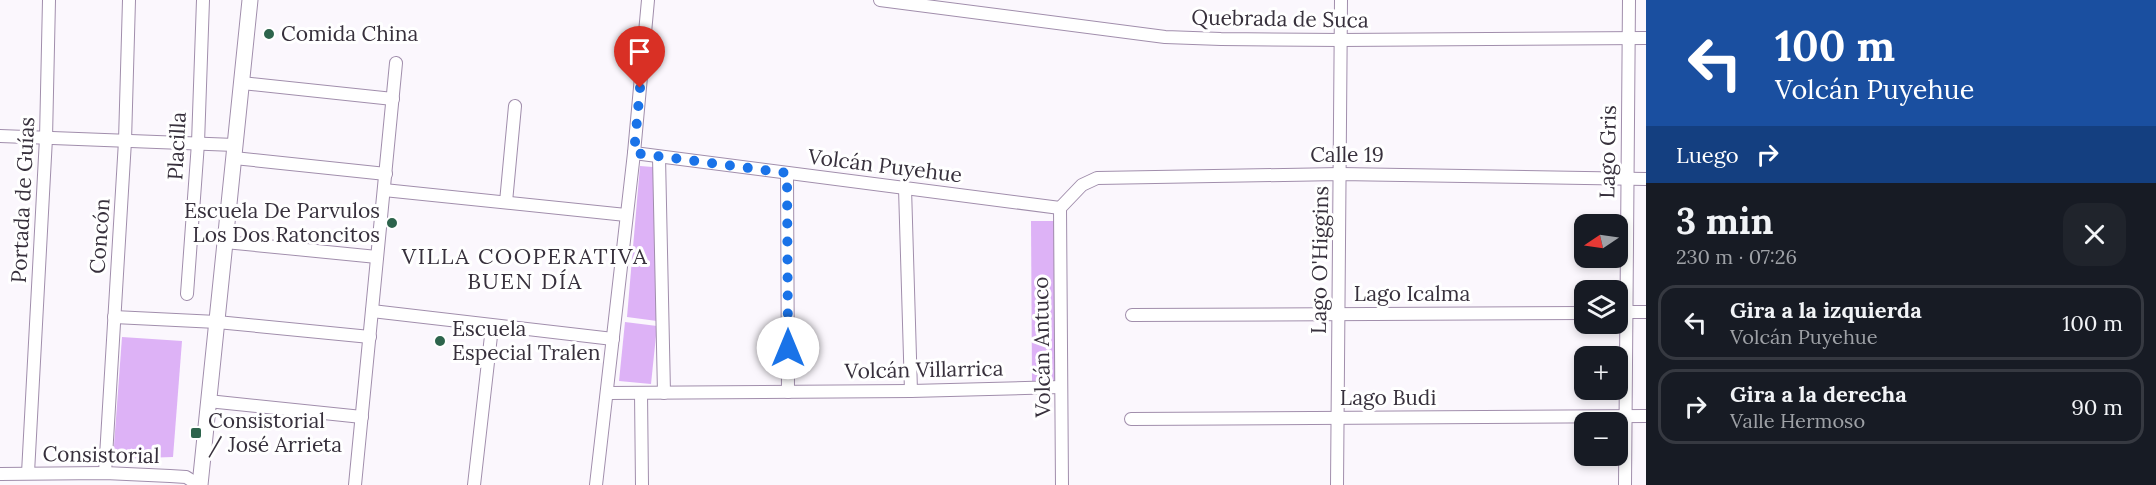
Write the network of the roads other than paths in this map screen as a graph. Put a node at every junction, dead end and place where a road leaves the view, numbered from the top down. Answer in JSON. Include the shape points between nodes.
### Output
{"nodes":[{"id":1,"x":49,"y":0,"type":"edge"},
{"id":2,"x":129,"y":0,"type":"edge"},
{"id":3,"x":203,"y":0,"type":"edge"},
{"id":4,"x":250,"y":0,"type":"edge"},
{"id":5,"x":648,"y":0,"type":"edge"},
{"id":6,"x":880,"y":0,"type":"edge"},
{"id":7,"x":1341,"y":0,"type":"edge"},
{"id":8,"x":1629,"y":0,"type":"edge"},
{"id":9,"x":1646,"y":38,"type":"edge"},
{"id":10,"x":1629,"y":39,"type":"junction"},
{"id":11,"x":1341,"y":40,"type":"junction"},
{"id":12,"x":396,"y":63,"type":"dead end"},
{"id":13,"x":242,"y":83,"type":"junction"},
{"id":14,"x":393,"y":99,"type":"junction"},
{"id":15,"x":515,"y":105,"type":"dead end"},
{"id":16,"x":0,"y":136,"type":"edge"},
{"id":17,"x":46,"y":138,"type":"junction"},
{"id":18,"x":125,"y":141,"type":"junction"},
{"id":19,"x":198,"y":143,"type":"junction"},
{"id":20,"x":235,"y":151,"type":"junction"},
{"id":21,"x":634,"y":153,"type":"junction"},
{"id":22,"x":658,"y":157,"type":"junction"},
{"id":23,"x":787,"y":173,"type":"junction"},
{"id":24,"x":386,"y":174,"type":"junction"},
{"id":25,"x":1340,"y":174,"type":"junction"},
{"id":26,"x":1627,"y":179,"type":"junction"},
{"id":27,"x":1646,"y":179,"type":"edge"},
{"id":28,"x":905,"y":188,"type":"junction"},
{"id":29,"x":384,"y":190,"type":"junction"},
{"id":30,"x":506,"y":202,"type":"junction"},
{"id":31,"x":1060,"y":208,"type":"junction"},
{"id":32,"x":626,"y":214,"type":"junction"},
{"id":33,"x":225,"y":242,"type":"junction"},
{"id":34,"x":377,"y":257,"type":"junction"},
{"id":35,"x":1623,"y":280,"type":"edge"},
{"id":36,"x":187,"y":294,"type":"dead end"},
{"id":37,"x":372,"y":311,"type":"junction"},
{"id":38,"x":1628,"y":312,"type":"edge"},
{"id":39,"x":1646,"y":312,"type":"edge"},
{"id":40,"x":1574,"y":313,"type":"edge"},
{"id":41,"x":1339,"y":314,"type":"junction"},
{"id":42,"x":1132,"y":315,"type":"dead end"},
{"id":43,"x":114,"y":317,"type":"junction"},
{"id":44,"x":217,"y":322,"type":"junction"},
{"id":45,"x":492,"y":327,"type":"junction"},
{"id":46,"x":1623,"y":334,"type":"edge"},
{"id":47,"x":370,"y":337,"type":"junction"},
{"id":48,"x":613,"y":339,"type":"junction"},
{"id":49,"x":1061,"y":387,"type":"junction"},
{"id":50,"x":911,"y":391,"type":"junction"},
{"id":51,"x":788,"y":392,"type":"junction"},
{"id":52,"x":608,"y":393,"type":"junction"},
{"id":53,"x":641,"y":393,"type":"junction"},
{"id":54,"x":664,"y":393,"type":"junction"},
{"id":55,"x":208,"y":401,"type":"junction"},
{"id":56,"x":1626,"y":412,"type":"edge"},
{"id":57,"x":1574,"y":416,"type":"edge"},
{"id":58,"x":1628,"y":416,"type":"edge"},
{"id":59,"x":1646,"y":416,"type":"edge"},
{"id":60,"x":362,"y":417,"type":"junction"},
{"id":61,"x":1338,"y":418,"type":"junction"},
{"id":62,"x":1131,"y":419,"type":"dead end"},
{"id":63,"x":1626,"y":466,"type":"edge"},
{"id":64,"x":28,"y":473,"type":"junction"},
{"id":65,"x":105,"y":473,"type":"junction"},
{"id":66,"x":0,"y":474,"type":"edge"},
{"id":67,"x":199,"y":485,"type":"edge"},
{"id":68,"x":355,"y":485,"type":"edge"},
{"id":69,"x":474,"y":485,"type":"edge"},
{"id":70,"x":596,"y":485,"type":"edge"},
{"id":71,"x":642,"y":485,"type":"edge"},
{"id":72,"x":1062,"y":485,"type":"edge"},
{"id":73,"x":1337,"y":485,"type":"edge"},
{"id":74,"x":1626,"y":485,"type":"edge"}],
"edges":[{"from":1,"to":17,"type":"street","name":"Portada de Guías"},
{"from":2,"to":18,"type":"street","name":"Concón"},
{"from":3,"to":19,"type":"street","name":"Placilla"},
{"from":4,"to":13,"type":"main road"},
{"from":5,"to":21,"type":"street"},
{"from":6,"to":11,"type":"street","name":"Quebrada de Suca","via":[[1165,37]]},
{"from":7,"to":11,"type":"street","name":"Lago O'Higgins"},
{"from":8,"to":10,"type":"street","name":"Lago Gris"},
{"from":9,"to":10,"type":"street","name":"Quebrada de Suca"},
{"from":10,"to":11,"type":"street","name":"Quebrada de Suca"},
{"from":10,"to":26,"type":"street","name":"Lago Gris"},
{"from":11,"to":25,"type":"street","name":"Lago O'Higgins"},
{"from":12,"to":14,"type":"street"},
{"from":13,"to":14,"type":"street"},
{"from":13,"to":20,"type":"main road"},
{"from":14,"to":24,"type":"street"},
{"from":15,"to":30,"type":"street"},
{"from":16,"to":17,"type":"street"},
{"from":17,"to":18,"type":"street"},
{"from":17,"to":64,"type":"street","name":"Portada de Guías"},
{"from":18,"to":19,"type":"street"},
{"from":18,"to":43,"type":"street","name":"Concón"},
{"from":19,"to":20,"type":"street"},
{"from":19,"to":36,"type":"street","name":"Placilla"},
{"from":20,"to":24,"type":"street"},
{"from":20,"to":33,"type":"main road"},
{"from":21,"to":22,"type":"street","name":"Volcán Puyehue"},
{"from":21,"to":32,"type":"street"},
{"from":22,"to":23,"type":"street","name":"Volcán Puyehue"},
{"from":22,"to":54,"type":"street"},
{"from":23,"to":28,"type":"street","name":"Volcán Puyehue"},
{"from":23,"to":51,"type":"street"},
{"from":24,"to":29,"type":"street"},
{"from":25,"to":26,"type":"street","name":"Calle 19"},
{"from":25,"to":31,"type":"street","name":"Calle 19","via":[[1097,178],[1082,185]]},
{"from":25,"to":41,"type":"street","name":"Lago O'Higgins"},
{"from":26,"to":27,"type":"street","name":"Calle 19"},
{"from":26,"to":35,"type":"street","name":"Lago Gris"},
{"from":28,"to":31,"type":"street","name":"Volcán Puyehue"},
{"from":28,"to":50,"type":"street"},
{"from":29,"to":30,"type":"street"},
{"from":29,"to":34,"type":"street"},
{"from":30,"to":32,"type":"street"},
{"from":31,"to":49,"type":"street","name":"Volcán Antuco"},
{"from":32,"to":48,"type":"street"},
{"from":33,"to":34,"type":"street"},
{"from":33,"to":44,"type":"main road"},
{"from":34,"to":37,"type":"street"},
{"from":37,"to":45,"type":"street"},
{"from":37,"to":47,"type":"street"},
{"from":38,"to":39,"type":"street"},
{"from":40,"to":41,"type":"street","name":"Lago Icalma"},
{"from":41,"to":42,"type":"street","name":"Lago Icalma"},
{"from":41,"to":61,"type":"street","name":"Lago O'Higgins"},
{"from":43,"to":44,"type":"street"},
{"from":43,"to":65,"type":"street","name":"Concón"},
{"from":44,"to":47,"type":"street"},
{"from":44,"to":55,"type":"main road"},
{"from":45,"to":48,"type":"street"},
{"from":45,"to":69,"type":"street"},
{"from":46,"to":56,"type":"street","name":"Lago Gris"},
{"from":47,"to":60,"type":"street"},
{"from":48,"to":52,"type":"street"},
{"from":49,"to":50,"type":"street","name":"Volcán Villarrica"},
{"from":49,"to":72,"type":"street","name":"Volcán Antuco"},
{"from":50,"to":51,"type":"street","name":"Volcán Villarrica"},
{"from":51,"to":54,"type":"street","name":"Volcán Villarrica"},
{"from":52,"to":53,"type":"street","name":"Volcán Villarrica"},
{"from":52,"to":70,"type":"street"},
{"from":53,"to":54,"type":"street","name":"Volcán Villarrica"},
{"from":53,"to":71,"type":"street"},
{"from":55,"to":60,"type":"street"},
{"from":55,"to":67,"type":"main road"},
{"from":57,"to":61,"type":"street","name":"Lago Budi"},
{"from":58,"to":59,"type":"street","name":"Lago Budi"},
{"from":60,"to":68,"type":"street"},
{"from":61,"to":62,"type":"street","name":"Lago Budi"},
{"from":61,"to":73,"type":"street","name":"Lago O'Higgins"},
{"from":63,"to":74,"type":"street","name":"Lago Gris"},
{"from":64,"to":65,"type":"street","name":"Consistorial"},
{"from":64,"to":66,"type":"street","name":"Consistorial"},
{"from":65,"to":67,"type":"street","name":"Consistorial","via":[[186,477]]}]}
